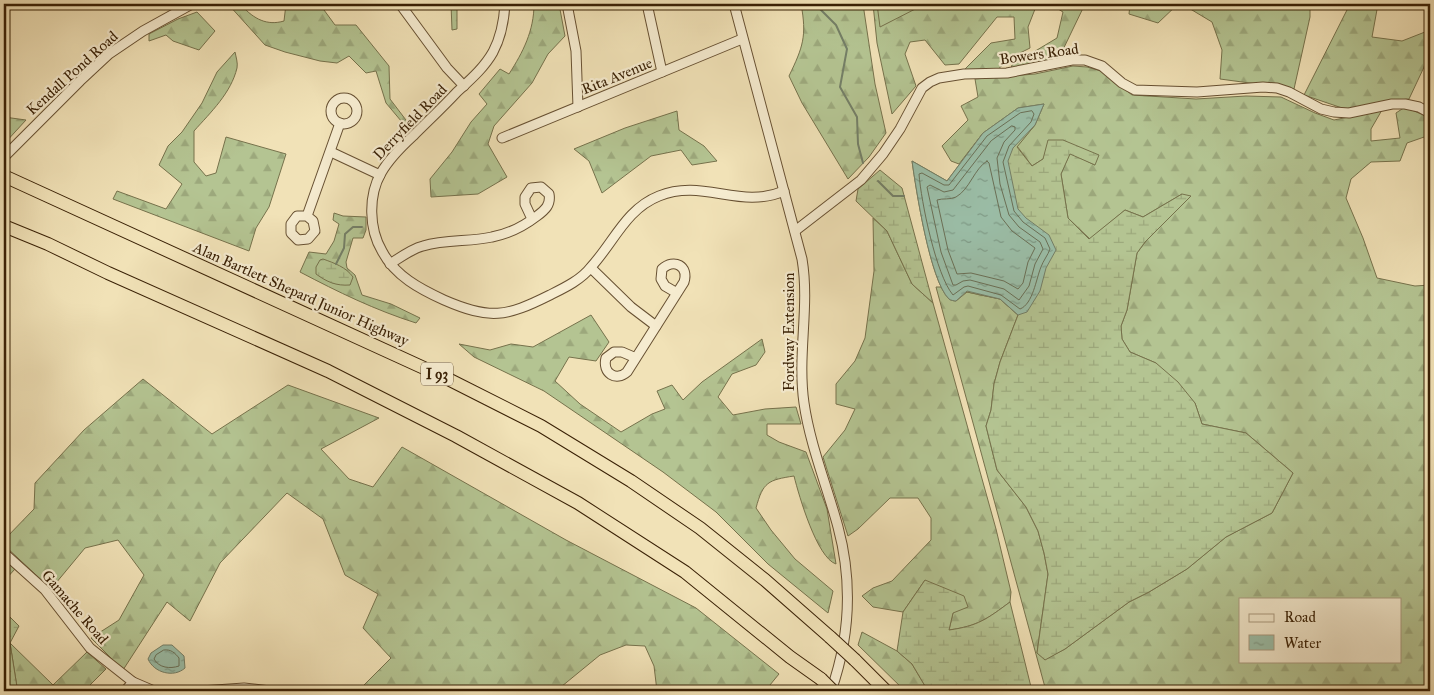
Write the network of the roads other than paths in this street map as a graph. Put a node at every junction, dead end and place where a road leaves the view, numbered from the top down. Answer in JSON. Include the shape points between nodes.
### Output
{"nodes":[{"id":1,"x":192,"y":4,"type":"edge"},
{"id":2,"x":400,"y":4,"type":"edge"},
{"id":3,"x":505,"y":4,"type":"edge"},
{"id":4,"x":567,"y":4,"type":"edge"},
{"id":5,"x":647,"y":4,"type":"edge"},
{"id":6,"x":734,"y":4,"type":"edge"},
{"id":7,"x":742,"y":39,"type":"junction"},
{"id":8,"x":662,"y":72,"type":"junction"},
{"id":9,"x":464,"y":86,"type":"junction"},
{"id":10,"x":578,"y":107,"type":"junction"},
{"id":11,"x":1430,"y":113,"type":"edge"},
{"id":12,"x":340,"y":124,"type":"dead end"},
{"id":13,"x":502,"y":138,"type":"dead end"},
{"id":14,"x":331,"y":152,"type":"junction"},
{"id":15,"x":4,"y":156,"type":"edge"},
{"id":16,"x":380,"y":175,"type":"junction"},
{"id":17,"x":4,"y":176,"type":"edge"},
{"id":18,"x":784,"y":191,"type":"junction"},
{"id":19,"x":307,"y":216,"type":"dead end"},
{"id":20,"x":532,"y":219,"type":"dead end"},
{"id":21,"x":4,"y":226,"type":"edge"},
{"id":22,"x":795,"y":231,"type":"junction"},
{"id":23,"x":390,"y":264,"type":"junction"},
{"id":24,"x":590,"y":268,"type":"junction"},
{"id":25,"x":677,"y":293,"type":"dead end"},
{"id":26,"x":656,"y":326,"type":"junction"},
{"id":27,"x":636,"y":358,"type":"dead end"},
{"id":28,"x":4,"y":553,"type":"edge"},
{"id":29,"x":133,"y":682,"type":"junction"},
{"id":30,"x":125,"y":691,"type":"edge"},
{"id":31,"x":154,"y":691,"type":"edge"},
{"id":32,"x":201,"y":691,"type":"edge"},
{"id":33,"x":270,"y":691,"type":"edge"},
{"id":34,"x":832,"y":691,"type":"edge"},
{"id":35,"x":886,"y":691,"type":"edge"}],
"edges":[{"from":1,"to":15,"type":"street","name":"Kendall Pond Road","via":[[109,54]]},
{"from":2,"to":9,"type":"street"},
{"from":3,"to":9,"type":"street","name":"Derryfield Road","via":[[493,52]]},
{"from":4,"to":10,"type":"street","via":[[576,51]]},
{"from":5,"to":8,"type":"street"},
{"from":6,"to":7,"type":"street","name":"Fordway Extension"},
{"from":7,"to":8,"type":"street","name":"Rita Avenue"},
{"from":7,"to":18,"type":"street","name":"Fordway Extension"},
{"from":8,"to":10,"type":"street","name":"Rita Avenue"},
{"from":9,"to":16,"type":"street","name":"Derryfield Road","via":[[397,151]]},
{"from":10,"to":13,"type":"street","name":"Rita Avenue"},
{"from":11,"to":22,"type":"street","name":"Bowers Road","via":[[1405,104],[1349,113],[1334,112],[1321,109],[1289,92],[1270,88],[1197,92],[1136,90],[1102,66],[1085,60],[1007,73],[946,76],[922,88],[900,129],[861,180]]},
{"from":12,"to":14,"type":"street"},
{"from":14,"to":16,"type":"street"},
{"from":14,"to":19,"type":"street"},
{"from":16,"to":23,"type":"street","name":"Derryfield Road","via":[[372,202],[372,220],[378,244]]},
{"from":17,"to":35,"type":"highway","name":"Alan Bartlett Shepard Junior Highway","number":"I 93","bridge":true,"via":[[448,379],[541,426],[689,520],[766,580]]},
{"from":18,"to":22,"type":"street","name":"Fordway Extension"},
{"from":18,"to":24,"type":"street","name":"Derryfield Road","via":[[755,198],[693,189],[661,195],[648,201],[628,218]]},
{"from":20,"to":23,"type":"street","via":[[491,238],[423,246]]},
{"from":21,"to":34,"type":"highway","bridge":true,"via":[[328,371],[578,503],[685,572]]},
{"from":22,"to":34,"type":"street","name":"Fordway Extension","via":[[805,289],[801,362],[804,403],[847,572],[845,640]]},
{"from":23,"to":24,"type":"street","name":"Derryfield Road","via":[[422,289],[457,306],[487,314],[524,308],[571,283]]},
{"from":24,"to":26,"type":"street"},
{"from":25,"to":26,"type":"street"},
{"from":26,"to":27,"type":"street"},
{"from":28,"to":29,"type":"street","name":"Gamache Road","via":[[45,590],[90,648]]},
{"from":29,"to":30,"type":"street"},
{"from":29,"to":31,"type":"street","name":"Gamache Road"},
{"from":32,"to":33,"type":"street","via":[[244,688]]}]}
